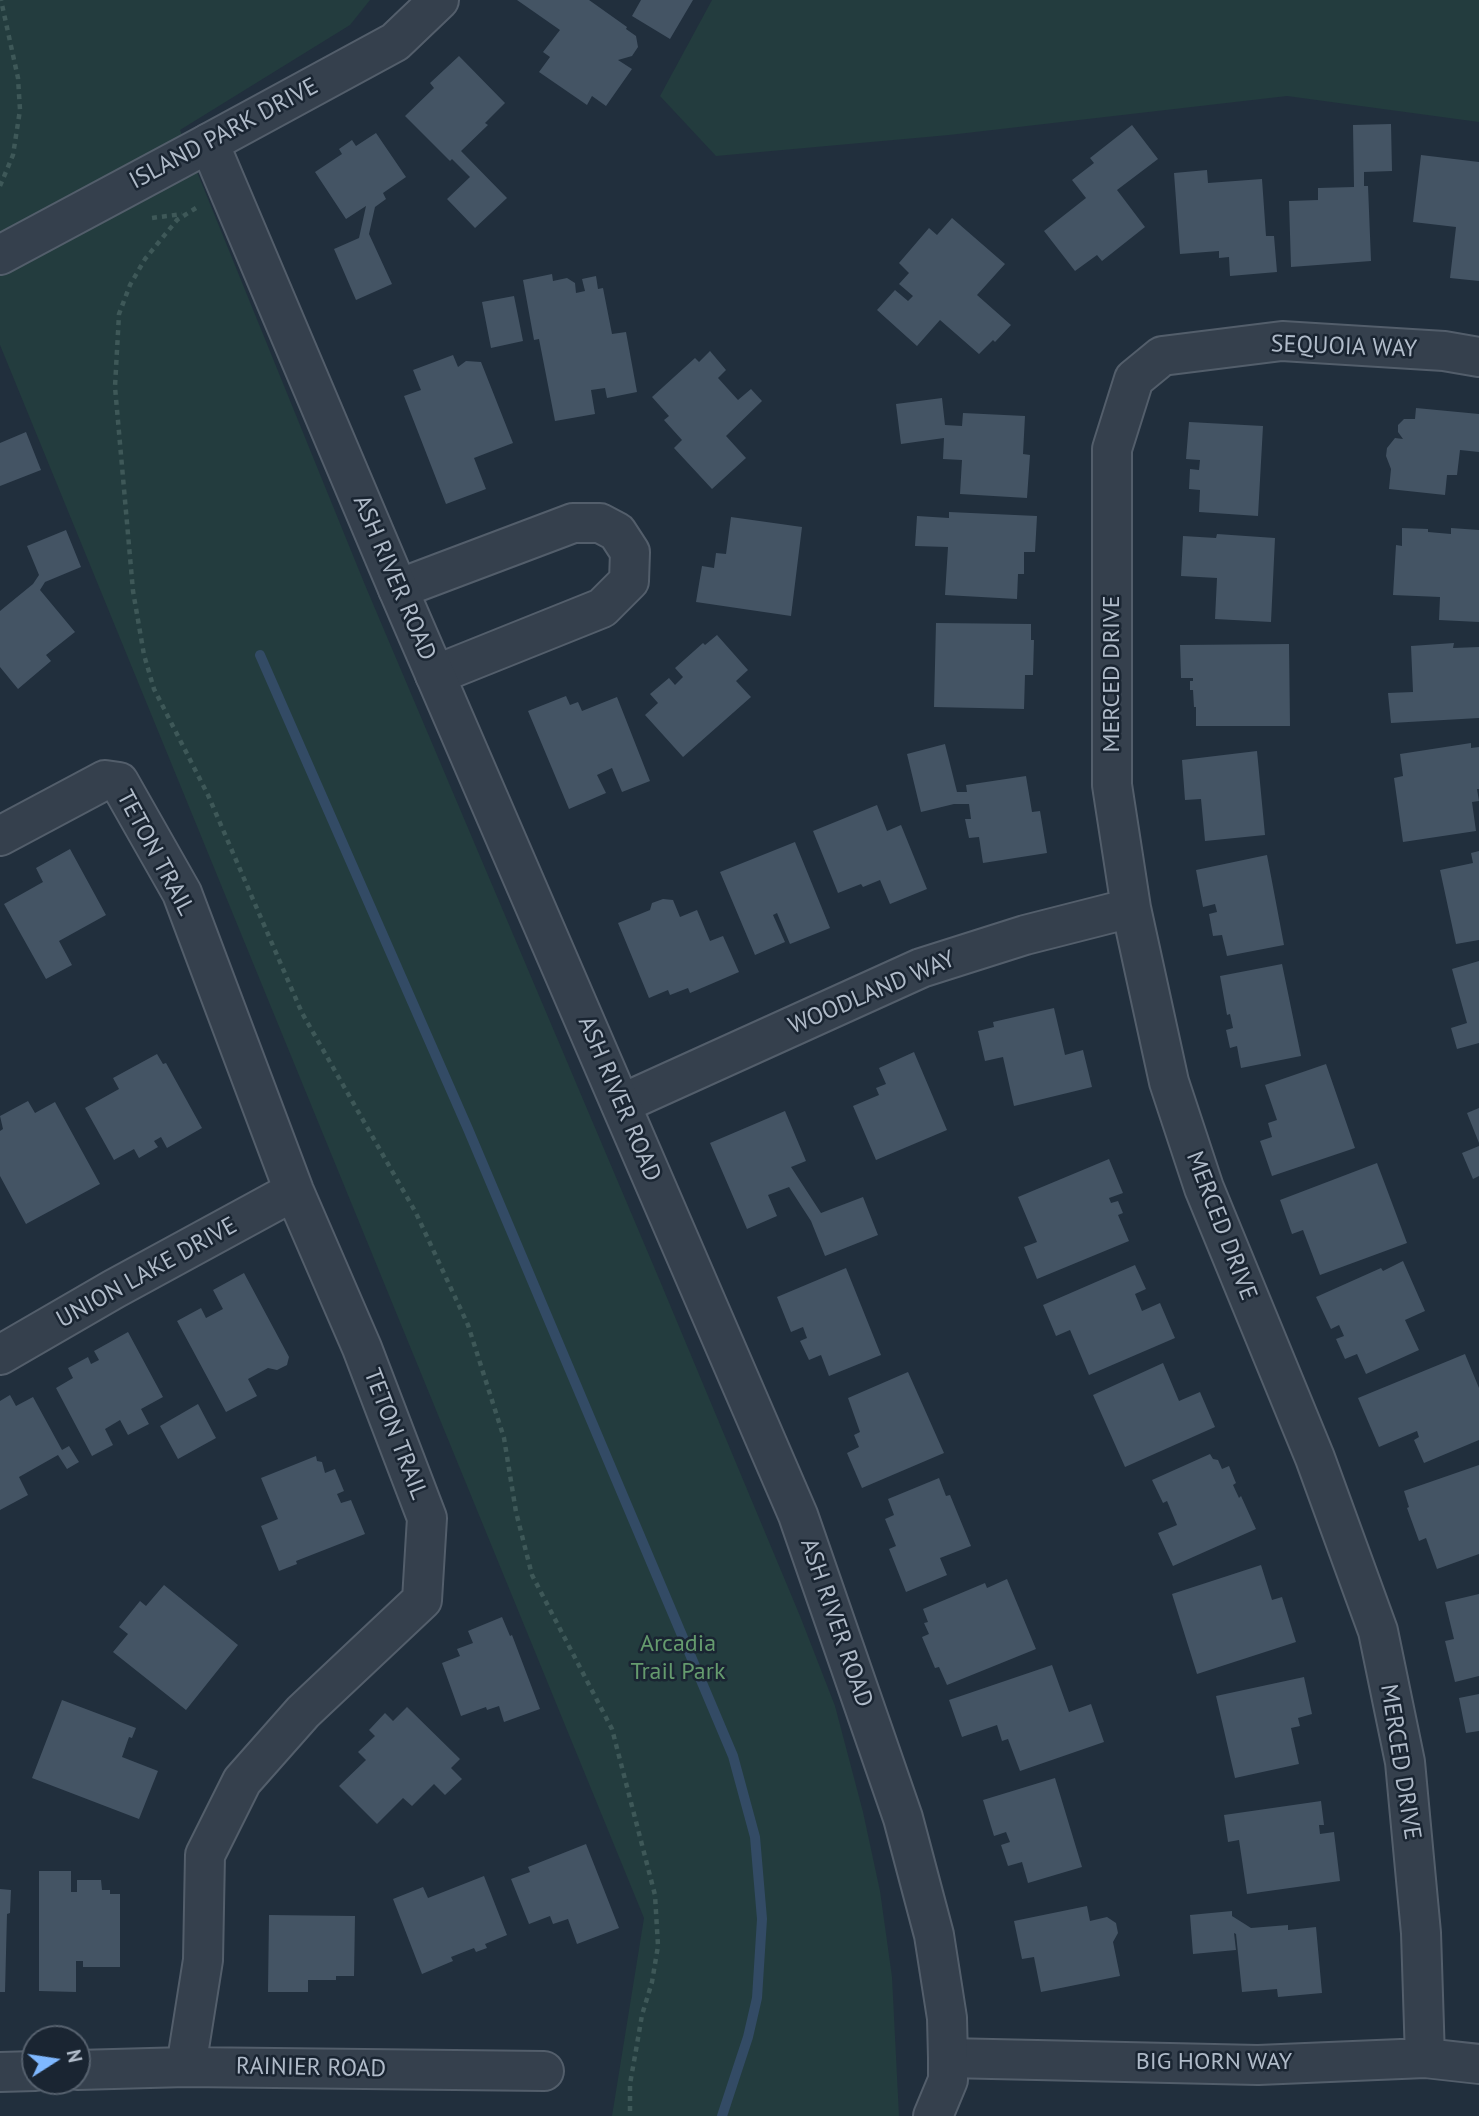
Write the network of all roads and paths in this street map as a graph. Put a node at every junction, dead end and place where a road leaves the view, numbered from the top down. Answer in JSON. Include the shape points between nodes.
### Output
{"nodes":[{"id":1,"x":1,"y":0,"type":"edge"},
{"id":2,"x":439,"y":0,"type":"edge"},
{"id":3,"x":209,"y":142,"type":"junction"},
{"id":4,"x":0,"y":186,"type":"edge"},
{"id":5,"x":229,"y":190,"type":"junction"},
{"id":6,"x":0,"y":255,"type":"edge"},
{"id":7,"x":1479,"y":357,"type":"edge"},
{"id":8,"x":1134,"y":379,"type":"joint"},
{"id":9,"x":398,"y":589,"type":"junction"},
{"id":10,"x":435,"y":676,"type":"junction"},
{"id":11,"x":0,"y":836,"type":"edge"},
{"id":12,"x":1131,"y":908,"type":"junction"},
{"id":13,"x":621,"y":1104,"type":"junction"},
{"id":14,"x":293,"y":1191,"type":"junction"},
{"id":15,"x":0,"y":1355,"type":"edge"},
{"id":16,"x":1425,"y":2058,"type":"junction"},
{"id":17,"x":1479,"y":2064,"type":"edge"},
{"id":18,"x":186,"y":2067,"type":"junction"},
{"id":19,"x":948,"y":2069,"type":"junction"},
{"id":20,"x":91,"y":2070,"type":"edge"},
{"id":21,"x":21,"y":2071,"type":"edge"},
{"id":22,"x":544,"y":2071,"type":"dead end"},
{"id":23,"x":0,"y":2072,"type":"edge"},
{"id":24,"x":630,"y":2116,"type":"edge"},
{"id":25,"x":933,"y":2116,"type":"edge"},
{"id":26,"x":964,"y":2116,"type":"edge"}],
"edges":[{"from":1,"to":4,"type":"path","via":[[20,110],[13,155]]},
{"from":2,"to":3,"type":"street","name":"ISLAND PARK DRIVE","via":[[395,42]]},
{"from":3,"to":5,"type":"street","name":"ASH RIVER ROAD"},
{"from":3,"to":6,"type":"street","name":"ISLAND PARK DRIVE"},
{"from":5,"to":9,"type":"street","name":"ASH RIVER ROAD"},
{"from":5,"to":24,"type":"path","via":[[177,220],[145,260],[119,314],[115,387],[133,591],[144,655],[154,689],[208,795],[302,1013],[416,1213],[468,1325],[504,1438],[532,1575],[612,1728],[655,1895],[658,1946],[630,2084]]},
{"from":7,"to":8,"type":"street","name":"SEQUOIA WAY","via":[[1282,341],[1162,356]]},
{"from":8,"to":12,"type":"street","name":"MERCED DRIVE","via":[[1112,449],[1112,785]]},
{"from":9,"to":10,"type":"street","name":"ASH RIVER ROAD"},
{"from":9,"to":10,"type":"street","via":[[573,523],[600,523],[617,533],[629,551],[629,581],[602,608]]},
{"from":10,"to":13,"type":"street","name":"ASH RIVER ROAD"},
{"from":11,"to":14,"type":"street","name":"TETON TRAIL","via":[[105,780],[120,782],[182,893]]},
{"from":12,"to":13,"type":"street","name":"WOODLAND WAY","via":[[921,968]]},
{"from":12,"to":16,"type":"street","name":"MERCED DRIVE","via":[[1169,1082],[1204,1188],[1315,1458],[1378,1631],[1405,1762],[1421,1933]]},
{"from":13,"to":19,"type":"street","name":"ASH RIVER ROAD","via":[[799,1515],[903,1818],[934,1935],[947,2018]]},
{"from":14,"to":15,"type":"street","name":"UNION LAKE DRIVE"},
{"from":14,"to":18,"type":"street","name":"TETON TRAIL","via":[[362,1348],[427,1518],[422,1600],[303,1712],[242,1781],[205,1855],[203,1960]]},
{"from":16,"to":17,"type":"street","name":"BIG HORN WAY"},
{"from":16,"to":19,"type":"street","name":"BIG HORN WAY"},
{"from":18,"to":20,"type":"street","name":"RAINIER ROAD"},
{"from":18,"to":22,"type":"street","name":"RAINIER ROAD"},
{"from":19,"to":25,"type":"street","name":"ASH RIVER ROAD"},
{"from":19,"to":26,"type":"street","name":"ASH RIVER ROAD"},
{"from":21,"to":23,"type":"street"}]}
